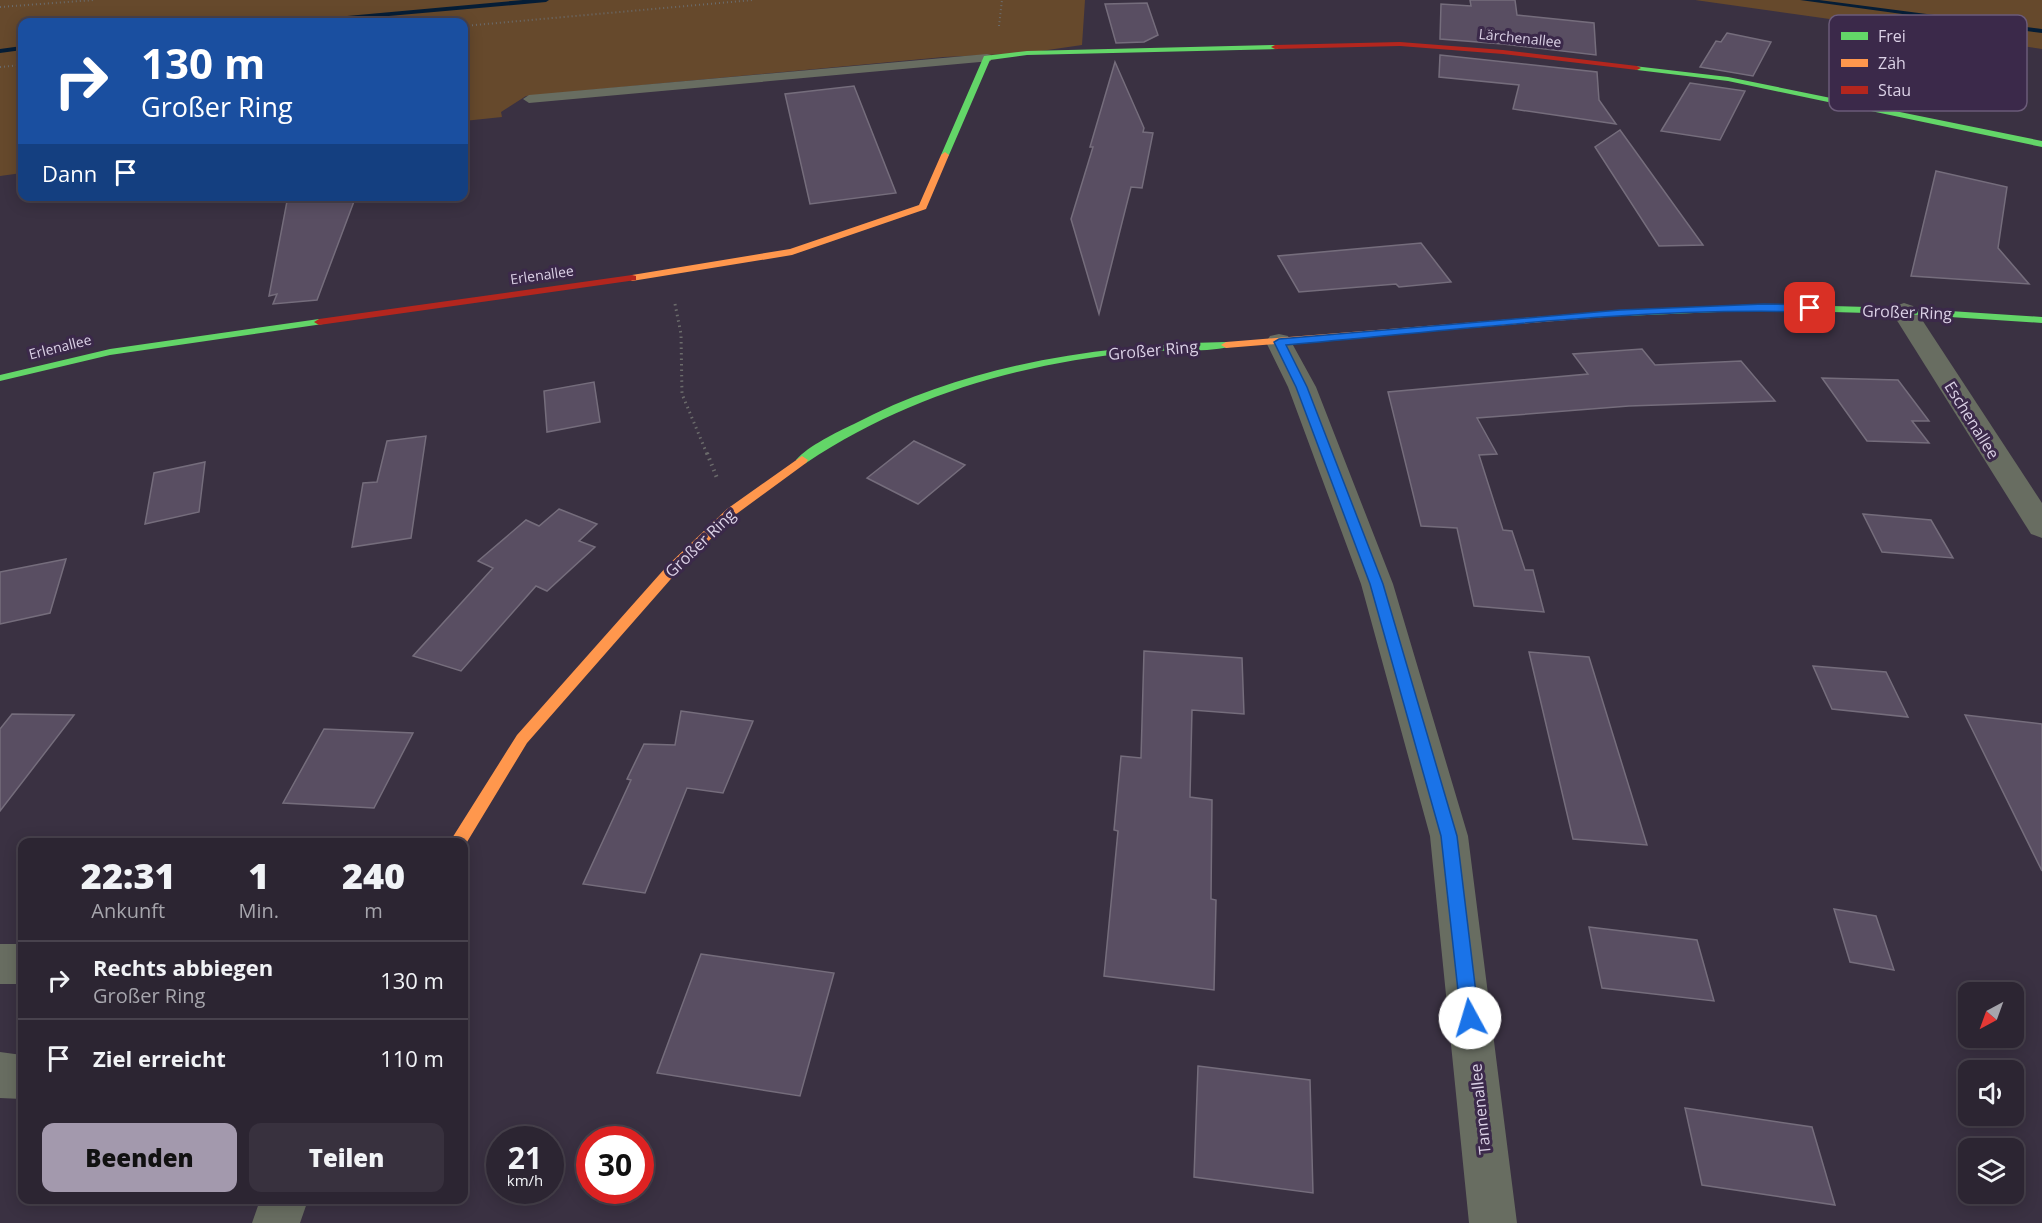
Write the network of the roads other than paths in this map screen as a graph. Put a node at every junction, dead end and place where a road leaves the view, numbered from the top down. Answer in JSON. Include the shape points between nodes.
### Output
{"nodes":[{"id":1,"x":987,"y":58,"type":"junction"},
{"id":2,"x":529,"y":99,"type":"dead end"},
{"id":3,"x":1829,"y":100,"type":"edge"},
{"id":4,"x":1883,"y":111,"type":"edge"},
{"id":5,"x":2042,"y":144,"type":"edge"},
{"id":6,"x":1904,"y":311,"type":"junction"},
{"id":7,"x":2042,"y":320,"type":"edge"},
{"id":8,"x":1279,"y":342,"type":"junction"},
{"id":9,"x":0,"y":378,"type":"edge"},
{"id":10,"x":2042,"y":527,"type":"edge"},
{"id":11,"x":460,"y":838,"type":"edge"},
{"id":12,"x":0,"y":964,"type":"edge"},
{"id":13,"x":18,"y":964,"type":"edge"},
{"id":14,"x":0,"y":1075,"type":"edge"},
{"id":15,"x":18,"y":1077,"type":"edge"},
{"id":16,"x":283,"y":1204,"type":"edge"},
{"id":17,"x":276,"y":1223,"type":"edge"},
{"id":18,"x":1493,"y":1223,"type":"edge"}],
"edges":[{"from":1,"to":2,"type":"lane"},
{"from":1,"to":3,"type":"street","name":"Lärchenallee","via":[[1027,53],[1400,44],[1728,79]]},
{"from":1,"to":9,"type":"street","name":"Erlenallee","via":[[923,207],[792,252],[110,352]]},
{"from":4,"to":5,"type":"street","name":"Lärchenallee"},
{"from":6,"to":7,"type":"street","name":"Großer Ring"},
{"from":6,"to":8,"type":"street","name":"Großer Ring","via":[[1764,307],[1620,313]]},
{"from":6,"to":10,"type":"street","name":"Eschenallee"},
{"from":8,"to":11,"type":"street","name":"Großer Ring","via":[[1136,349],[1038,364],[944,389],[886,412],[814,451],[731,512],[672,568],[522,739]]},
{"from":8,"to":18,"type":"street","name":"Tannenallee","via":[[1302,387],[1377,584],[1449,836]]},
{"from":12,"to":13,"type":"street"},
{"from":14,"to":15,"type":"street"},
{"from":16,"to":17,"type":"street"}]}
